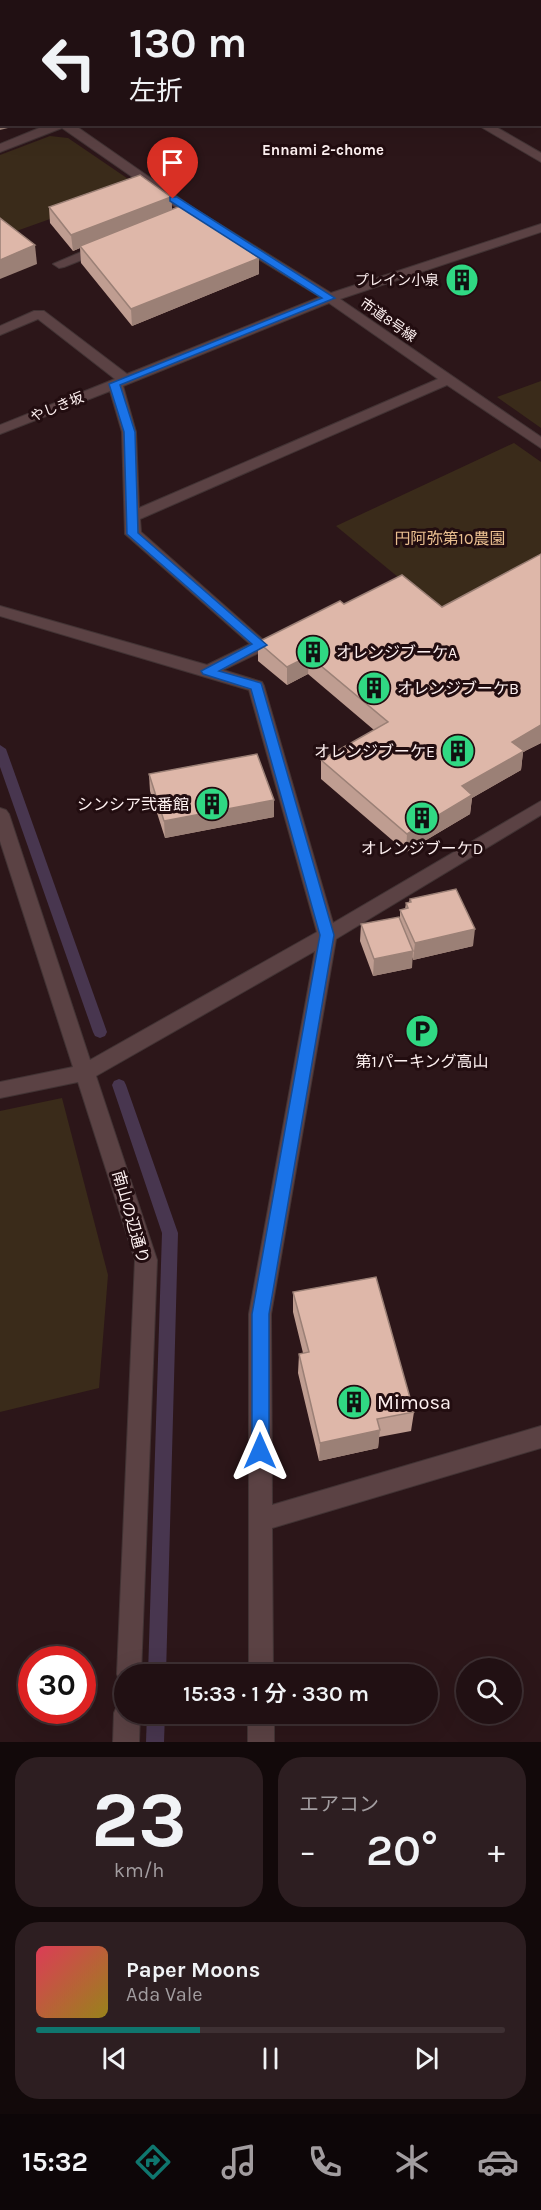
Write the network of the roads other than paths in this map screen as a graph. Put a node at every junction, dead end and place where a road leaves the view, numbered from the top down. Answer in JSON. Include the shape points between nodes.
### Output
{"nodes":[{"id":1,"x":58,"y":126,"type":"edge"},
{"id":2,"x":66,"y":126,"type":"edge"},
{"id":3,"x":485,"y":126,"type":"edge"},
{"id":4,"x":0,"y":148,"type":"edge"},
{"id":5,"x":541,"y":158,"type":"edge"},
{"id":6,"x":541,"y":228,"type":"edge"},
{"id":7,"x":114,"y":242,"type":"edge"},
{"id":8,"x":59,"y":264,"type":"dead end"},
{"id":9,"x":330,"y":298,"type":"junction"},
{"id":10,"x":0,"y":331,"type":"edge"},
{"id":11,"x":447,"y":380,"type":"junction"},
{"id":12,"x":120,"y":382,"type":"junction"},
{"id":13,"x":0,"y":430,"type":"edge"},
{"id":14,"x":541,"y":444,"type":"edge"},
{"id":15,"x":132,"y":517,"type":"junction"},
{"id":16,"x":0,"y":612,"type":"edge"},
{"id":17,"x":208,"y":671,"type":"junction"},
{"id":18,"x":541,"y":807,"type":"edge"},
{"id":19,"x":0,"y":814,"type":"edge"},
{"id":20,"x":327,"y":935,"type":"junction"},
{"id":21,"x":86,"y":1071,"type":"junction"},
{"id":22,"x":0,"y":1090,"type":"edge"},
{"id":23,"x":541,"y":1437,"type":"edge"},
{"id":24,"x":261,"y":1520,"type":"junction"},
{"id":25,"x":129,"y":1664,"type":"edge"},
{"id":26,"x":261,"y":1664,"type":"edge"},
{"id":27,"x":127,"y":1724,"type":"edge"},
{"id":28,"x":261,"y":1724,"type":"edge"},
{"id":29,"x":126,"y":1742,"type":"edge"},
{"id":30,"x":261,"y":1742,"type":"edge"}],
"edges":[{"from":1,"to":4,"type":"street"},
{"from":2,"to":9,"type":"street","name":"市道8号線","via":[[186,214]]},
{"from":3,"to":5,"type":"street"},
{"from":6,"to":9,"type":"street","name":"やしき坂"},
{"from":7,"to":8,"type":"street"},
{"from":9,"to":11,"type":"street","name":"市道8号線"},
{"from":9,"to":12,"type":"street","name":"やしき坂"},
{"from":10,"to":12,"type":"street","via":[[39,314]]},
{"from":11,"to":14,"type":"street","name":"市道8号線"},
{"from":11,"to":15,"type":"street"},
{"from":12,"to":13,"type":"street","name":"やしき坂"},
{"from":12,"to":15,"type":"street","via":[[129,432]]},
{"from":15,"to":17,"type":"street","via":[[133,534],[261,645]]},
{"from":16,"to":17,"type":"street"},
{"from":17,"to":20,"type":"street","via":[[256,686]]},
{"from":18,"to":20,"type":"street"},
{"from":19,"to":21,"type":"street","name":"南山の辺通り"},
{"from":20,"to":21,"type":"street"},
{"from":20,"to":24,"type":"street","via":[[260,1314]]},
{"from":21,"to":22,"type":"street"},
{"from":21,"to":25,"type":"street","name":"南山の辺通り","via":[[146,1260]]},
{"from":23,"to":24,"type":"street"},
{"from":24,"to":26,"type":"street"},
{"from":27,"to":29,"type":"street"},
{"from":28,"to":30,"type":"street"}]}
